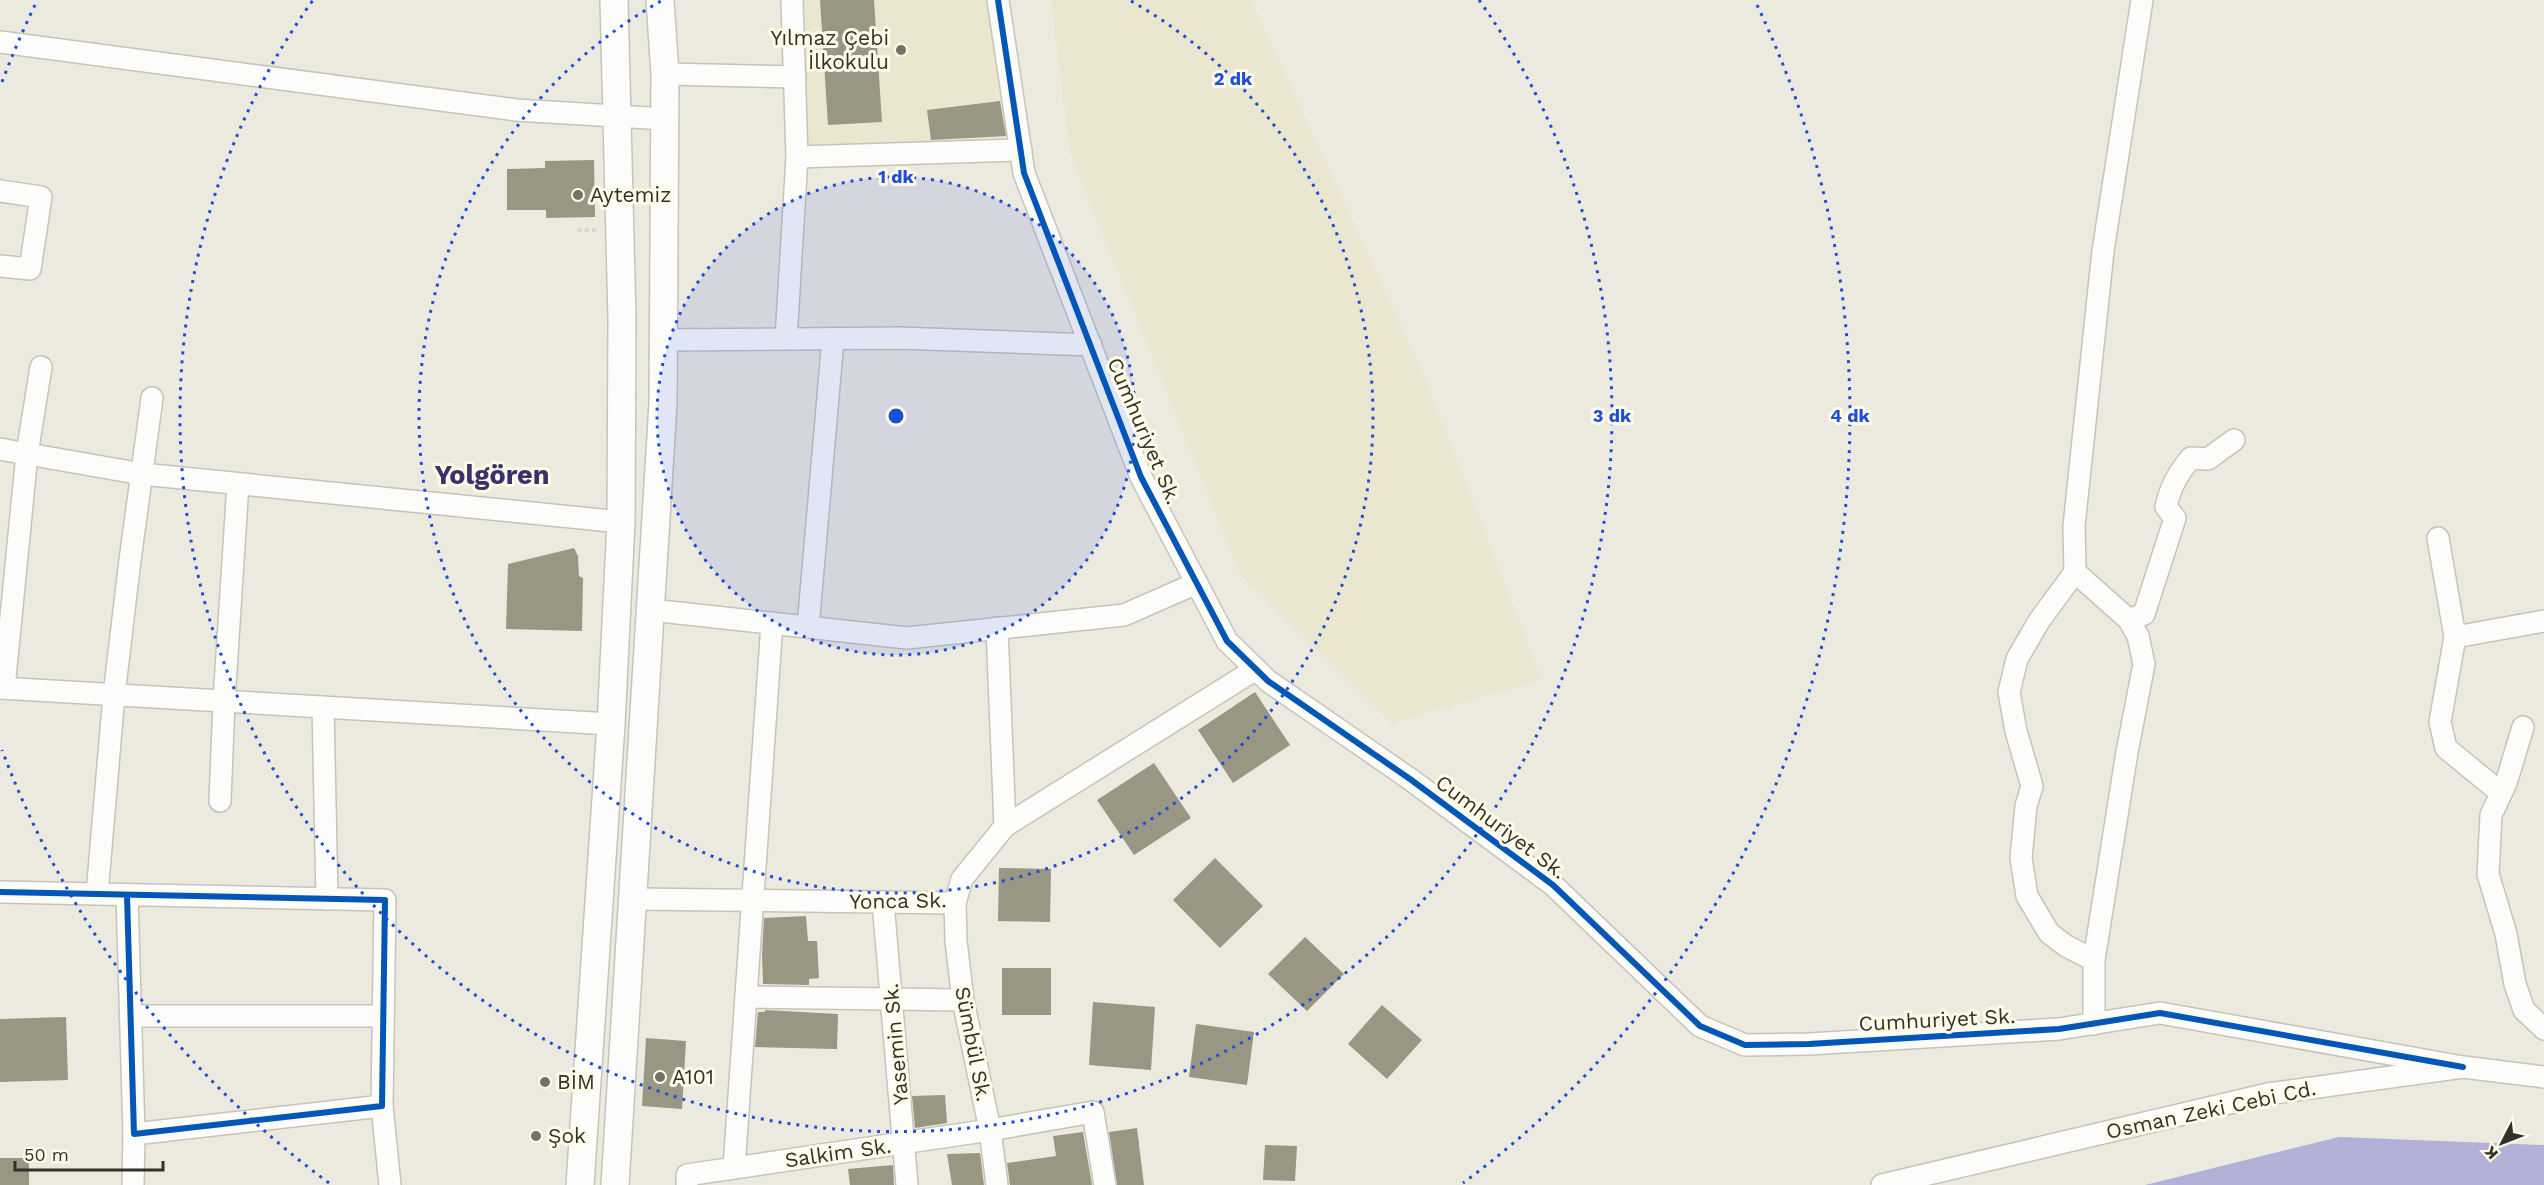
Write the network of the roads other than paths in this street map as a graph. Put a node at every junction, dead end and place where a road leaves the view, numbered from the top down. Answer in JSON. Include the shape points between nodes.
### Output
{"nodes":[{"id":1,"x":614,"y":0,"type":"edge"},
{"id":2,"x":660,"y":0,"type":"edge"},
{"id":3,"x":792,"y":0,"type":"edge"},
{"id":4,"x":998,"y":0,"type":"edge"},
{"id":5,"x":2142,"y":0,"type":"edge"},
{"id":6,"x":0,"y":42,"type":"edge"},
{"id":7,"x":665,"y":74,"type":"junction"},
{"id":8,"x":795,"y":77,"type":"junction"},
{"id":9,"x":618,"y":116,"type":"junction"},
{"id":10,"x":664,"y":118,"type":"junction"},
{"id":11,"x":1021,"y":150,"type":"junction"},
{"id":12,"x":797,"y":156,"type":"junction"},
{"id":13,"x":0,"y":191,"type":"edge"},
{"id":14,"x":0,"y":266,"type":"edge"},
{"id":15,"x":786,"y":339,"type":"junction"},
{"id":16,"x":833,"y":339,"type":"junction"},
{"id":17,"x":663,"y":340,"type":"junction"},
{"id":18,"x":1091,"y":345,"type":"junction"},
{"id":19,"x":41,"y":366,"type":"dead end"},
{"id":20,"x":152,"y":398,"type":"dead end"},
{"id":21,"x":2234,"y":440,"type":"dead end"},
{"id":22,"x":0,"y":449,"type":"edge"},
{"id":23,"x":27,"y":454,"type":"junction"},
{"id":24,"x":142,"y":474,"type":"junction"},
{"id":25,"x":238,"y":484,"type":"junction"},
{"id":26,"x":621,"y":522,"type":"junction"},
{"id":27,"x":2439,"y":538,"type":"dead end"},
{"id":28,"x":2074,"y":572,"type":"junction"},
{"id":29,"x":1197,"y":584,"type":"junction"},
{"id":30,"x":651,"y":610,"type":"junction"},
{"id":31,"x":2129,"y":620,"type":"junction"},
{"id":32,"x":2544,"y":621,"type":"edge"},
{"id":33,"x":772,"y":623,"type":"junction"},
{"id":34,"x":808,"y":627,"type":"junction"},
{"id":35,"x":997,"y":628,"type":"junction"},
{"id":36,"x":2455,"y":636,"type":"junction"},
{"id":37,"x":1256,"y":669,"type":"junction"},
{"id":38,"x":2,"y":688,"type":"edge"},
{"id":39,"x":114,"y":695,"type":"junction"},
{"id":40,"x":224,"y":701,"type":"junction"},
{"id":41,"x":323,"y":707,"type":"junction"},
{"id":42,"x":611,"y":724,"type":"junction"},
{"id":43,"x":2523,"y":727,"type":"dead end"},
{"id":44,"x":2501,"y":793,"type":"junction"},
{"id":45,"x":220,"y":801,"type":"dead end"},
{"id":46,"x":1005,"y":826,"type":"junction"},
{"id":47,"x":0,"y":892,"type":"edge"},
{"id":48,"x":98,"y":894,"type":"junction"},
{"id":49,"x":128,"y":895,"type":"junction"},
{"id":50,"x":327,"y":899,"type":"junction"},
{"id":51,"x":634,"y":899,"type":"junction"},
{"id":52,"x":753,"y":901,"type":"junction"},
{"id":53,"x":883,"y":902,"type":"junction"},
{"id":54,"x":955,"y":903,"type":"junction"},
{"id":55,"x":2094,"y":960,"type":"junction"},
{"id":56,"x":746,"y":997,"type":"junction"},
{"id":57,"x":892,"y":999,"type":"junction"},
{"id":58,"x":963,"y":1000,"type":"junction"},
{"id":59,"x":130,"y":1016,"type":"junction"},
{"id":60,"x":383,"y":1016,"type":"junction"},
{"id":61,"x":2094,"y":1024,"type":"junction"},
{"id":62,"x":2544,"y":1029,"type":"edge"},
{"id":63,"x":2463,"y":1067,"type":"junction"},
{"id":64,"x":2544,"y":1077,"type":"edge"},
{"id":65,"x":382,"y":1106,"type":"junction"},
{"id":66,"x":990,"y":1130,"type":"junction"},
{"id":67,"x":134,"y":1134,"type":"junction"},
{"id":68,"x":904,"y":1143,"type":"junction"},
{"id":69,"x":734,"y":1168,"type":"junction"},
{"id":70,"x":687,"y":1180,"type":"edge"},
{"id":71,"x":133,"y":1185,"type":"edge"},
{"id":72,"x":390,"y":1185,"type":"edge"},
{"id":73,"x":580,"y":1185,"type":"edge"},
{"id":74,"x":615,"y":1185,"type":"edge"},
{"id":75,"x":907,"y":1185,"type":"edge"},
{"id":76,"x":997,"y":1185,"type":"edge"},
{"id":77,"x":1106,"y":1185,"type":"edge"},
{"id":78,"x":1882,"y":1185,"type":"edge"}],
"edges":[{"from":1,"to":9,"type":"main road"},
{"from":2,"to":7,"type":"main road"},
{"from":3,"to":8,"type":"street"},
{"from":4,"to":11,"type":"street","name":"Cumhuriyet Sk."},
{"from":5,"to":28,"type":"street","via":[[2103,251],[2074,526]]},
{"from":6,"to":9,"type":"street","via":[[516,110]]},
{"from":7,"to":8,"type":"street"},
{"from":7,"to":10,"type":"main road"},
{"from":8,"to":12,"type":"street"},
{"from":9,"to":10,"type":"street"},
{"from":9,"to":26,"type":"main road"},
{"from":10,"to":17,"type":"main road"},
{"from":11,"to":12,"type":"street"},
{"from":11,"to":18,"type":"street","name":"Cumhuriyet Sk.","via":[[1024,173]]},
{"from":12,"to":15,"type":"street"},
{"from":13,"to":14,"type":"street","via":[[41,197],[30,269]]},
{"from":15,"to":16,"type":"street"},
{"from":15,"to":17,"type":"street"},
{"from":16,"to":18,"type":"street"},
{"from":16,"to":34,"type":"street"},
{"from":17,"to":30,"type":"main road"},
{"from":18,"to":29,"type":"street","name":"Cumhuriyet Sk.","via":[[1141,477]]},
{"from":19,"to":23,"type":"street"},
{"from":20,"to":24,"type":"street"},
{"from":21,"to":31,"type":"street","via":[[2208,459],[2191,458],[2169,490],[2166,507],[2175,518],[2144,614]]},
{"from":22,"to":23,"type":"street"},
{"from":23,"to":24,"type":"street"},
{"from":23,"to":38,"type":"street"},
{"from":24,"to":25,"type":"street"},
{"from":24,"to":39,"type":"street"},
{"from":25,"to":26,"type":"street"},
{"from":25,"to":40,"type":"street"},
{"from":26,"to":42,"type":"main road"},
{"from":27,"to":36,"type":"street"},
{"from":28,"to":31,"type":"street"},
{"from":28,"to":55,"type":"street","via":[[2017,659],[2009,692],[2032,786],[2021,858],[2027,896],[2049,933]]},
{"from":29,"to":35,"type":"street","via":[[1124,615]]},
{"from":29,"to":37,"type":"street","name":"Cumhuriyet Sk.","via":[[1227,641]]},
{"from":30,"to":33,"type":"street"},
{"from":30,"to":51,"type":"main road"},
{"from":31,"to":55,"type":"street","via":[[2138,636],[2144,664]]},
{"from":32,"to":36,"type":"street"},
{"from":33,"to":34,"type":"street"},
{"from":33,"to":52,"type":"street"},
{"from":34,"to":35,"type":"street","via":[[907,638]]},
{"from":35,"to":46,"type":"street"},
{"from":36,"to":44,"type":"street","via":[[2440,722],[2446,748]]},
{"from":37,"to":46,"type":"street","name":"Yonca Sk."},
{"from":37,"to":61,"type":"street","name":"Cumhuriyet Sk.","via":[[1553,885],[1700,1026],[1744,1045]]},
{"from":38,"to":39,"type":"street"},
{"from":39,"to":40,"type":"street"},
{"from":39,"to":48,"type":"street"},
{"from":40,"to":41,"type":"street"},
{"from":40,"to":45,"type":"street"},
{"from":41,"to":42,"type":"street"},
{"from":41,"to":50,"type":"street"},
{"from":42,"to":73,"type":"main road"},
{"from":43,"to":44,"type":"street"},
{"from":44,"to":62,"type":"street","via":[[2491,815],[2488,874],[2524,1010]]},
{"from":46,"to":54,"type":"street","name":"Yonca Sk.","via":[[962,879]]},
{"from":47,"to":48,"type":"street"},
{"from":48,"to":49,"type":"street"},
{"from":49,"to":50,"type":"street"},
{"from":49,"to":59,"type":"street"},
{"from":50,"to":60,"type":"street","via":[[386,900]]},
{"from":51,"to":52,"type":"street","name":"Yonca Sk."},
{"from":51,"to":74,"type":"main road"},
{"from":52,"to":53,"type":"street","name":"Yonca Sk."},
{"from":52,"to":56,"type":"street"},
{"from":53,"to":54,"type":"street","name":"Yonca Sk."},
{"from":53,"to":57,"type":"street","name":"Yasemin Sk."},
{"from":54,"to":58,"type":"street","name":"Sümbül Sk."},
{"from":55,"to":61,"type":"street"},
{"from":56,"to":57,"type":"street"},
{"from":56,"to":69,"type":"street"},
{"from":57,"to":58,"type":"street"},
{"from":57,"to":68,"type":"street","name":"Yasemin Sk."},
{"from":58,"to":66,"type":"street","name":"Sümbül Sk."},
{"from":59,"to":60,"type":"street"},
{"from":59,"to":67,"type":"street"},
{"from":60,"to":65,"type":"street"},
{"from":61,"to":63,"type":"street","name":"Cumhuriyet Sk.","via":[[2160,1013]]},
{"from":63,"to":64,"type":"street","name":"Osman Zeki Cebi Cd."},
{"from":63,"to":78,"type":"street","name":"Osman Zeki Cebi Cd.","via":[[2268,1094]]},
{"from":65,"to":67,"type":"street"},
{"from":65,"to":72,"type":"street"},
{"from":66,"to":68,"type":"street","name":"Salkim Sk."},
{"from":66,"to":76,"type":"street","name":"Sümbül Sk."},
{"from":66,"to":77,"type":"street","name":"Salkim Sk.","via":[[1093,1112]]},
{"from":67,"to":71,"type":"street"},
{"from":68,"to":69,"type":"street","name":"Salkim Sk."},
{"from":68,"to":75,"type":"street","name":"Yasemin Sk."},
{"from":69,"to":70,"type":"street","name":"Salkim Sk."}]}
